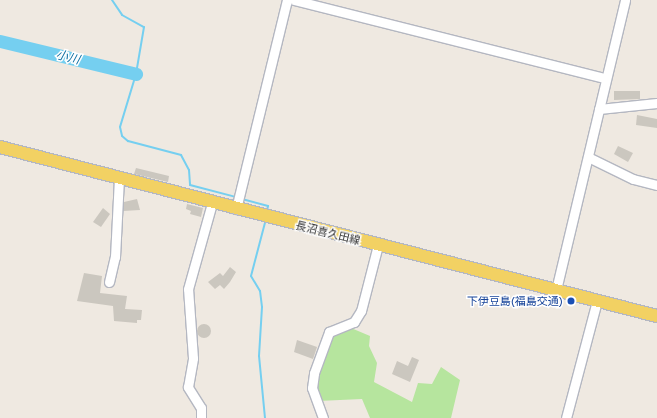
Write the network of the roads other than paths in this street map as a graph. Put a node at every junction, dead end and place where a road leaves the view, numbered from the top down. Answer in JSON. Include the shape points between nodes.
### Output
{"nodes":[{"id":1,"x":287,"y":0,"type":"edge"},
{"id":2,"x":294,"y":0,"type":"edge"},
{"id":3,"x":625,"y":0,"type":"edge"},
{"id":4,"x":605,"y":78,"type":"junction"},
{"id":5,"x":657,"y":103,"type":"edge"},
{"id":6,"x":599,"y":109,"type":"junction"},
{"id":7,"x":0,"y":147,"type":"edge"},
{"id":8,"x":588,"y":157,"type":"junction"},
{"id":9,"x":119,"y":178,"type":"junction"},
{"id":10,"x":657,"y":185,"type":"edge"},
{"id":11,"x":212,"y":203,"type":"junction"},
{"id":12,"x":236,"y":209,"type":"junction"},
{"id":13,"x":378,"y":246,"type":"junction"},
{"id":14,"x":109,"y":282,"type":"dead end"},
{"id":15,"x":556,"y":290,"type":"junction"},
{"id":16,"x":597,"y":301,"type":"junction"},
{"id":17,"x":657,"y":316,"type":"edge"},
{"id":18,"x":201,"y":418,"type":"edge"},
{"id":19,"x":323,"y":418,"type":"edge"},
{"id":20,"x":566,"y":418,"type":"edge"}],
"edges":[{"from":1,"to":12,"type":"street"},
{"from":2,"to":4,"type":"street"},
{"from":3,"to":4,"type":"street"},
{"from":4,"to":6,"type":"street"},
{"from":5,"to":6,"type":"street"},
{"from":6,"to":8,"type":"street"},
{"from":7,"to":9,"type":"main road","name":"長沼喜久田線"},
{"from":8,"to":10,"type":"street","via":[[633,179]]},
{"from":8,"to":15,"type":"street"},
{"from":9,"to":11,"type":"main road","name":"長沼喜久田線"},
{"from":9,"to":14,"type":"street","via":[[115,257]]},
{"from":11,"to":12,"type":"main road","name":"長沼喜久田線"},
{"from":11,"to":18,"type":"street","via":[[188,289],[193,358],[188,387],[201,408]]},
{"from":12,"to":13,"type":"main road","name":"長沼喜久田線"},
{"from":13,"to":15,"type":"main road","name":"長沼喜久田線"},
{"from":13,"to":19,"type":"street","via":[[361,311],[354,322],[329,332],[314,373],[312,388]]},
{"from":15,"to":16,"type":"main road","name":"長沼喜久田線"},
{"from":16,"to":17,"type":"main road","name":"長沼喜久田線"},
{"from":16,"to":20,"type":"street"}]}
